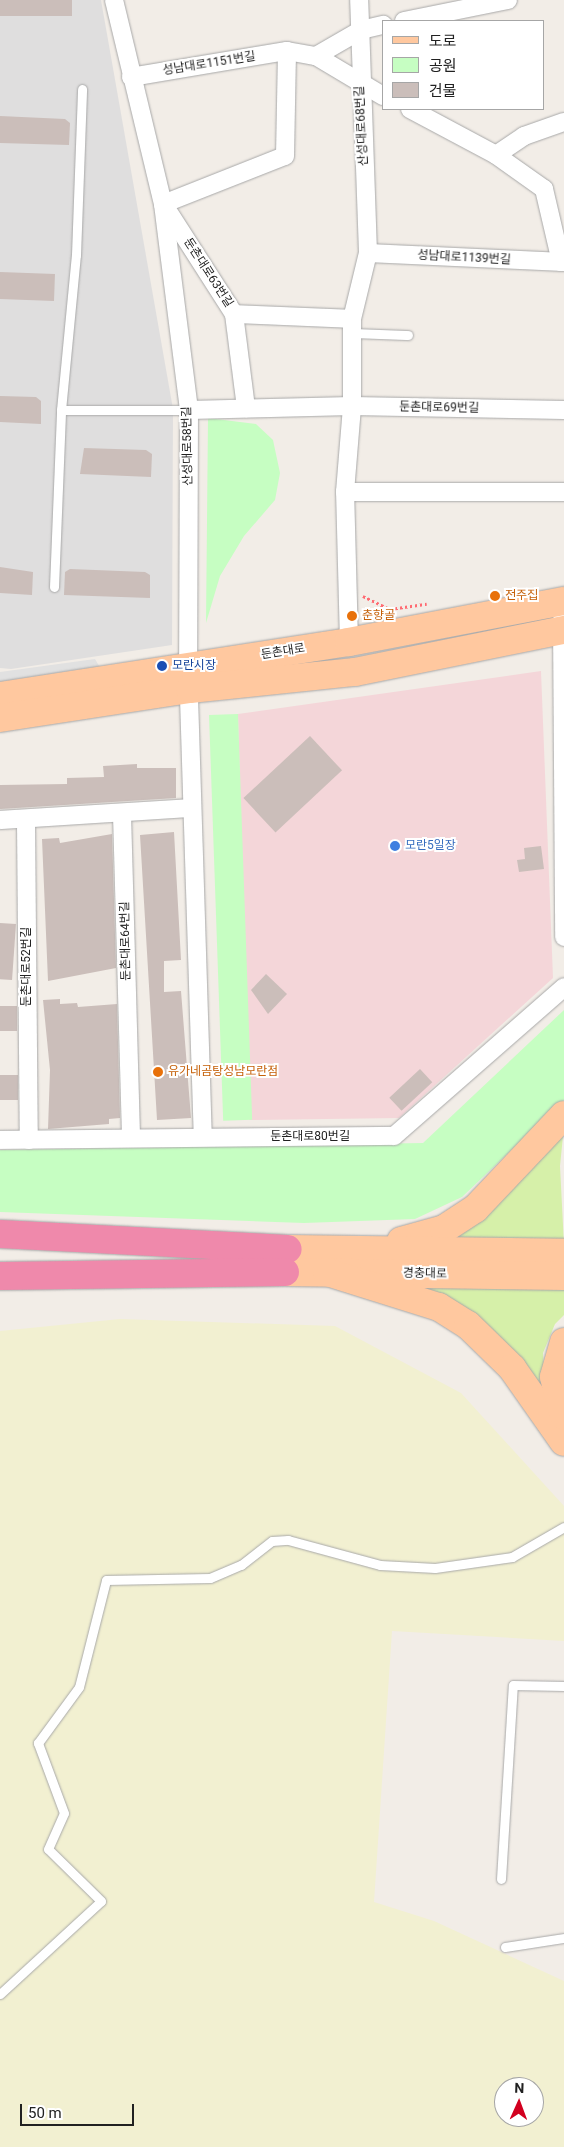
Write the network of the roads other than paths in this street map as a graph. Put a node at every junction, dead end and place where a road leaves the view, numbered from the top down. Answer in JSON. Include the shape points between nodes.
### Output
{"nodes":[{"id":1,"x":114,"y":0,"type":"edge"},
{"id":2,"x":359,"y":0,"type":"edge"},
{"id":3,"x":508,"y":0,"type":"edge"},
{"id":4,"x":409,"y":20,"type":"edge"},
{"id":5,"x":382,"y":26,"type":"edge"},
{"id":6,"x":361,"y":30,"type":"junction"},
{"id":7,"x":287,"y":51,"type":"junction"},
{"id":8,"x":316,"y":56,"type":"junction"},
{"id":9,"x":131,"y":77,"type":"junction"},
{"id":10,"x":360,"y":85,"type":"junction"},
{"id":11,"x":82,"y":89,"type":"dead end"},
{"id":12,"x":382,"y":96,"type":"edge"},
{"id":13,"x":412,"y":110,"type":"edge"},
{"id":14,"x":564,"y":122,"type":"edge"},
{"id":15,"x":496,"y":155,"type":"junction"},
{"id":16,"x":163,"y":204,"type":"junction"},
{"id":17,"x":368,"y":253,"type":"junction"},
{"id":18,"x":562,"y":262,"type":"edge"},
{"id":19,"x":234,"y":314,"type":"junction"},
{"id":20,"x":352,"y":326,"type":"junction"},
{"id":21,"x":408,"y":335,"type":"dead end"},
{"id":22,"x":352,"y":406,"type":"junction"},
{"id":23,"x":246,"y":408,"type":"junction"},
{"id":24,"x":61,"y":410,"type":"junction"},
{"id":25,"x":189,"y":410,"type":"junction"},
{"id":26,"x":564,"y":410,"type":"edge"},
{"id":27,"x":345,"y":492,"type":"junction"},
{"id":28,"x":564,"y":492,"type":"edge"},
{"id":29,"x":54,"y":587,"type":"dead end"},
{"id":30,"x":563,"y":601,"type":"edge"},
{"id":31,"x":563,"y":630,"type":"edge"},
{"id":32,"x":348,"y":642,"type":"junction"},
{"id":33,"x":189,"y":678,"type":"junction"},
{"id":34,"x":0,"y":696,"type":"edge"},
{"id":35,"x":0,"y":718,"type":"edge"},
{"id":36,"x":564,"y":729,"type":"edge"},
{"id":37,"x":192,"y":808,"type":"junction"},
{"id":38,"x":122,"y":814,"type":"junction"},
{"id":39,"x":0,"y":820,"type":"edge"},
{"id":40,"x":26,"y":821,"type":"junction"},
{"id":41,"x":563,"y":894,"type":"edge"},
{"id":42,"x":564,"y":937,"type":"edge"},
{"id":43,"x":564,"y":987,"type":"edge"},
{"id":44,"x":564,"y":1115,"type":"edge"},
{"id":45,"x":204,"y":1137,"type":"junction"},
{"id":46,"x":131,"y":1138,"type":"junction"},
{"id":47,"x":0,"y":1140,"type":"edge"},
{"id":48,"x":29,"y":1140,"type":"junction"},
{"id":49,"x":0,"y":1234,"type":"edge"},
{"id":50,"x":176,"y":1245,"type":"junction"},
{"id":51,"x":0,"y":1248,"type":"edge"},
{"id":52,"x":372,"y":1249,"type":"junction"},
{"id":53,"x":564,"y":1253,"type":"edge"},
{"id":54,"x":286,"y":1260,"type":"junction"},
{"id":55,"x":163,"y":1272,"type":"junction"},
{"id":56,"x":327,"y":1272,"type":"junction"},
{"id":57,"x":0,"y":1276,"type":"edge"},
{"id":58,"x":564,"y":1276,"type":"edge"},
{"id":59,"x":0,"y":1291,"type":"edge"},
{"id":60,"x":564,"y":1342,"type":"edge"},
{"id":61,"x":564,"y":1416,"type":"edge"},
{"id":62,"x":564,"y":1442,"type":"edge"},
{"id":63,"x":564,"y":1527,"type":"edge"},
{"id":64,"x":564,"y":1686,"type":"edge"},
{"id":65,"x":501,"y":1879,"type":"dead end"},
{"id":66,"x":564,"y":1938,"type":"edge"},
{"id":67,"x":505,"y":1947,"type":"dead end"},
{"id":68,"x":0,"y":1994,"type":"edge"}],
"edges":[{"from":1,"to":9,"type":"street","name":"산성대로58번길"},
{"from":2,"to":6,"type":"street","name":"산성대로68번길"},
{"from":3,"to":4,"type":"street"},
{"from":5,"to":6,"type":"street"},
{"from":6,"to":8,"type":"street"},
{"from":6,"to":10,"type":"street","name":"산성대로68번길"},
{"from":7,"to":8,"type":"street","name":"성남대로1151번길"},
{"from":7,"to":9,"type":"street","name":"성남대로1151번길"},
{"from":7,"to":16,"type":"street","via":[[285,156]]},
{"from":8,"to":10,"type":"street"},
{"from":9,"to":16,"type":"street","name":"산성대로58번길"},
{"from":10,"to":12,"type":"street"},
{"from":10,"to":17,"type":"street","name":"산성대로68번길"},
{"from":11,"to":24,"type":"lane","via":[[76,255]]},
{"from":13,"to":15,"type":"street","name":"성남대로1139번길"},
{"from":14,"to":15,"type":"street","via":[[524,136]]},
{"from":15,"to":18,"type":"street","name":"성남대로1139번길","via":[[544,189]]},
{"from":16,"to":19,"type":"street","name":"둔촌대로63번길"},
{"from":16,"to":25,"type":"street","name":"산성대로58번길"},
{"from":17,"to":18,"type":"street","name":"성남대로1139번길"},
{"from":17,"to":20,"type":"street"},
{"from":19,"to":20,"type":"street"},
{"from":19,"to":23,"type":"street","name":"둔촌대로63번길"},
{"from":20,"to":21,"type":"lane"},
{"from":20,"to":22,"type":"street"},
{"from":22,"to":23,"type":"street"},
{"from":22,"to":26,"type":"street","name":"둔촌대로69번길"},
{"from":22,"to":27,"type":"street"},
{"from":23,"to":25,"type":"street"},
{"from":24,"to":25,"type":"lane"},
{"from":24,"to":29,"type":"lane"},
{"from":25,"to":33,"type":"street","name":"산성대로58번길"},
{"from":27,"to":28,"type":"street"},
{"from":27,"to":32,"type":"street"},
{"from":30,"to":31,"type":"street"},
{"from":30,"to":32,"type":"main road","name":"둔촌대로"},
{"from":31,"to":33,"type":"main road","name":"둔촌대로","via":[[354,672]]},
{"from":31,"to":36,"type":"street"},
{"from":32,"to":33,"type":"main road","name":"둔촌대로"},
{"from":33,"to":34,"type":"main road","name":"둔촌대로"},
{"from":33,"to":35,"type":"main road","name":"둔촌대로"},
{"from":33,"to":37,"type":"street"},
{"from":36,"to":41,"type":"street"},
{"from":37,"to":38,"type":"street"},
{"from":37,"to":45,"type":"street"},
{"from":38,"to":40,"type":"street"},
{"from":38,"to":46,"type":"street","name":"둔촌대로64번길"},
{"from":39,"to":40,"type":"street"},
{"from":40,"to":48,"type":"street","name":"둔촌대로52번길"},
{"from":41,"to":42,"type":"street"},
{"from":43,"to":45,"type":"street","name":"둔촌대로80번길","via":[[394,1136]]},
{"from":44,"to":52,"type":"main road","via":[[475,1209],[444,1229]]},
{"from":45,"to":46,"type":"street","name":"둔촌대로80번길"},
{"from":46,"to":48,"type":"street","name":"둔촌대로80번길"},
{"from":47,"to":48,"type":"street","name":"둔촌대로80번길"},
{"from":49,"to":50,"type":"highway"},
{"from":50,"to":51,"type":"highway"},
{"from":50,"to":54,"type":"highway"},
{"from":52,"to":53,"type":"main road","name":"경충대로"},
{"from":52,"to":54,"type":"main road","name":"경충대로"},
{"from":54,"to":55,"type":"highway"},
{"from":54,"to":56,"type":"main road","name":"경충대로"},
{"from":55,"to":57,"type":"highway"},
{"from":55,"to":59,"type":"highway"},
{"from":56,"to":58,"type":"main road","name":"경충대로"},
{"from":56,"to":62,"type":"main road","via":[[439,1307],[468,1325],[512,1368]]},
{"from":60,"to":61,"type":"main road","via":[[554,1377]]},
{"from":63,"to":68,"type":"lane","via":[[512,1557],[435,1568],[380,1566],[288,1540],[272,1541],[241,1565],[210,1578],[106,1580],[79,1687],[38,1743],[64,1812],[48,1849],[101,1901]]},
{"from":64,"to":65,"type":"lane","via":[[513,1685]]},
{"from":66,"to":67,"type":"lane"}]}
